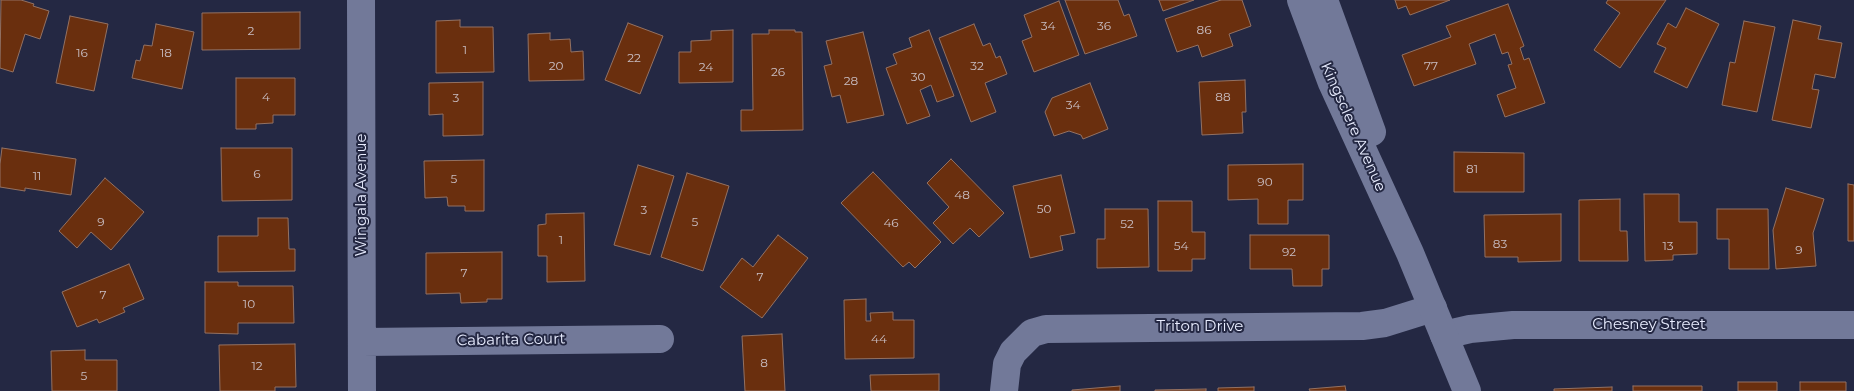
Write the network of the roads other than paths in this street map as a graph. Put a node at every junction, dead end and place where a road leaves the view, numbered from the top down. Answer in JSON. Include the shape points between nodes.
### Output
{"nodes":[{"id":1,"x":361,"y":0,"type":"edge"},
{"id":2,"x":1301,"y":0,"type":"edge"},
{"id":3,"x":1324,"y":0,"type":"edge"},
{"id":4,"x":1410,"y":253,"type":"junction"},
{"id":5,"x":1433,"y":308,"type":"junction"},
{"id":6,"x":1854,"y":325,"type":"edge"},
{"id":7,"x":1444,"y":335,"type":"junction"},
{"id":8,"x":660,"y":339,"type":"dead end"},
{"id":9,"x":362,"y":342,"type":"junction"},
{"id":10,"x":362,"y":391,"type":"edge"},
{"id":11,"x":1004,"y":391,"type":"edge"},
{"id":12,"x":1467,"y":391,"type":"edge"}],
"edges":[{"from":1,"to":9,"type":"street","name":"Wingala Avenue"},
{"from":2,"to":4,"type":"street","name":"Kingsclere Avenue","via":[[1332,83]]},
{"from":3,"to":4,"type":"street","name":"Kingsclere Avenue","via":[[1367,116]]},
{"from":4,"to":5,"type":"street","name":"Kingsclere Avenue"},
{"from":5,"to":7,"type":"street","name":"Kingsclere Avenue"},
{"from":5,"to":11,"type":"street","name":"Triton Drive","via":[[1385,323],[1362,326],[1046,329],[1032,333],[1013,352],[1007,364]]},
{"from":6,"to":7,"type":"street","name":"Chesney Street","via":[[1513,325]]},
{"from":7,"to":12,"type":"street","name":"Kingsclere Avenue"},
{"from":8,"to":9,"type":"street","name":"Cabarita Court"},
{"from":9,"to":10,"type":"street","name":"Wingala Avenue"}]}
